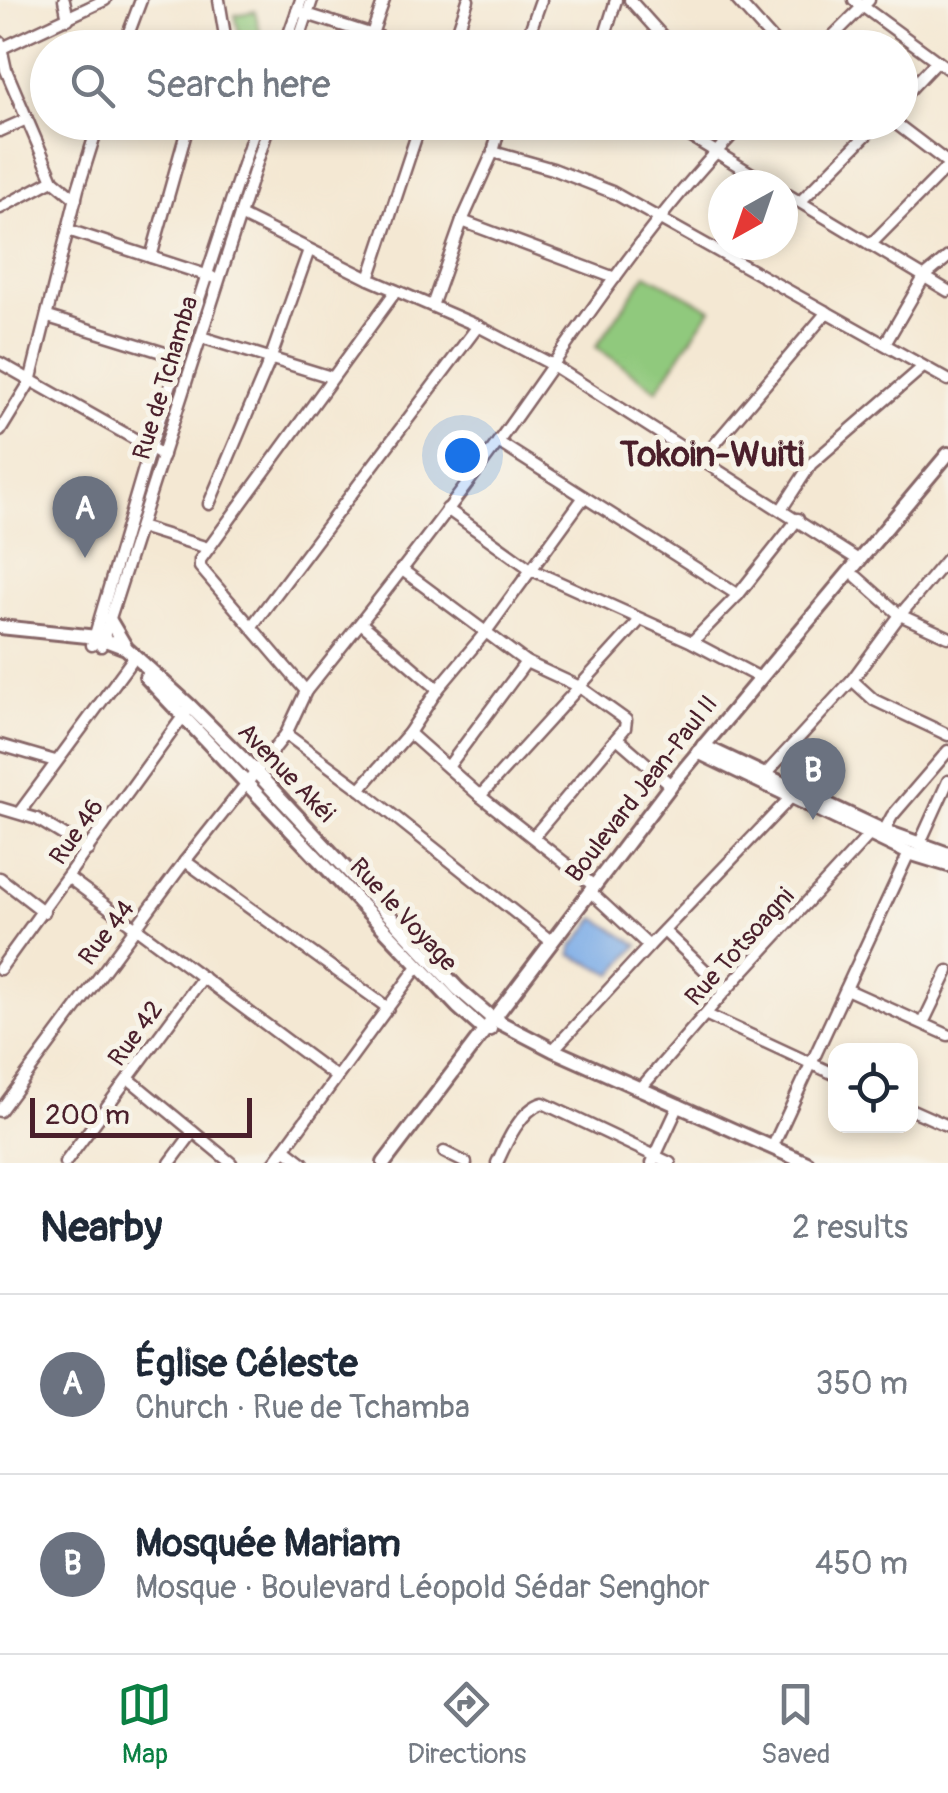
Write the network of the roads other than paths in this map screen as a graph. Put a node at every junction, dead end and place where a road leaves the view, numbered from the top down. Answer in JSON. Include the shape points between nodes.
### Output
{"nodes":[{"id":1,"x":64,"y":0,"type":"edge"},
{"id":2,"x":106,"y":0,"type":"edge"},
{"id":3,"x":140,"y":0,"type":"edge"},
{"id":4,"x":219,"y":0,"type":"edge"},
{"id":5,"x":312,"y":0,"type":"edge"},
{"id":6,"x":384,"y":0,"type":"edge"},
{"id":7,"x":468,"y":0,"type":"edge"},
{"id":8,"x":541,"y":0,"type":"edge"},
{"id":9,"x":616,"y":0,"type":"edge"},
{"id":10,"x":630,"y":0,"type":"edge"},
{"id":11,"x":737,"y":0,"type":"edge"},
{"id":12,"x":862,"y":3,"type":"edge"},
{"id":13,"x":302,"y":8,"type":"edge"},
{"id":14,"x":68,"y":18,"type":"junction"},
{"id":15,"x":39,"y":30,"type":"edge"},
{"id":16,"x":129,"y":30,"type":"edge"},
{"id":17,"x":225,"y":30,"type":"edge"},
{"id":18,"x":359,"y":30,"type":"edge"},
{"id":19,"x":374,"y":30,"type":"edge"},
{"id":20,"x":458,"y":30,"type":"edge"},
{"id":21,"x":530,"y":30,"type":"edge"},
{"id":22,"x":606,"y":30,"type":"edge"},
{"id":23,"x":656,"y":30,"type":"edge"},
{"id":24,"x":764,"y":30,"type":"edge"},
{"id":25,"x":837,"y":30,"type":"edge"},
{"id":26,"x":897,"y":30,"type":"edge"},
{"id":27,"x":30,"y":34,"type":"edge"},
{"id":28,"x":0,"y":46,"type":"edge"},
{"id":29,"x":918,"y":46,"type":"edge"},
{"id":30,"x":937,"y":61,"type":"junction"},
{"id":31,"x":948,"y":69,"type":"edge"},
{"id":32,"x":918,"y":81,"type":"edge"},
{"id":33,"x":27,"y":119,"type":"junction"},
{"id":34,"x":30,"y":126,"type":"edge"},
{"id":35,"x":0,"y":132,"type":"edge"},
{"id":36,"x":36,"y":140,"type":"edge"},
{"id":37,"x":93,"y":140,"type":"edge"},
{"id":38,"x":184,"y":140,"type":"edge"},
{"id":39,"x":252,"y":140,"type":"edge"},
{"id":40,"x":264,"y":140,"type":"edge"},
{"id":41,"x":414,"y":140,"type":"edge"},
{"id":42,"x":496,"y":140,"type":"edge"},
{"id":43,"x":694,"y":140,"type":"edge"},
{"id":44,"x":727,"y":140,"type":"edge"},
{"id":45,"x":861,"y":140,"type":"edge"},
{"id":46,"x":917,"y":140,"type":"edge"},
{"id":47,"x":493,"y":152,"type":"junction"},
{"id":48,"x":714,"y":153,"type":"junction"},
{"id":49,"x":948,"y":165,"type":"edge"},
{"id":50,"x":744,"y":170,"type":"edge"},
{"id":51,"x":53,"y":180,"type":"junction"},
{"id":52,"x":76,"y":199,"type":"junction"},
{"id":53,"x":800,"y":202,"type":"joint"},
{"id":54,"x":0,"y":208,"type":"edge"},
{"id":55,"x":240,"y":215,"type":"junction"},
{"id":56,"x":660,"y":217,"type":"junction"},
{"id":57,"x":462,"y":221,"type":"junction"},
{"id":58,"x":68,"y":230,"type":"junction"},
{"id":59,"x":870,"y":244,"type":"junction"},
{"id":60,"x":309,"y":250,"type":"junction"},
{"id":61,"x":151,"y":257,"type":"junction"},
{"id":62,"x":948,"y":257,"type":"edge"},
{"id":63,"x":212,"y":277,"type":"junction"},
{"id":64,"x":369,"y":278,"type":"junction"},
{"id":65,"x":615,"y":278,"type":"junction"},
{"id":66,"x":924,"y":278,"type":"junction"},
{"id":67,"x":396,"y":291,"type":"junction"},
{"id":68,"x":948,"y":292,"type":"edge"},
{"id":69,"x":432,"y":306,"type":"junction"},
{"id":70,"x":827,"y":312,"type":"junction"},
{"id":71,"x":48,"y":316,"type":"junction"},
{"id":72,"x":478,"y":326,"type":"junction"},
{"id":73,"x":201,"y":336,"type":"junction"},
{"id":74,"x":884,"y":344,"type":"junction"},
{"id":75,"x":181,"y":358,"type":"junction"},
{"id":76,"x":270,"y":360,"type":"junction"},
{"id":77,"x":0,"y":362,"type":"edge"},
{"id":78,"x":552,"y":364,"type":"junction"},
{"id":79,"x":923,"y":366,"type":"junction"},
{"id":80,"x":330,"y":378,"type":"junction"},
{"id":81,"x":948,"y":380,"type":"edge"},
{"id":82,"x":30,"y":382,"type":"junction"},
{"id":83,"x":0,"y":431,"type":"edge"},
{"id":84,"x":498,"y":442,"type":"junction"},
{"id":85,"x":150,"y":448,"type":"junction"},
{"id":86,"x":948,"y":454,"type":"edge"},
{"id":87,"x":163,"y":455,"type":"junction"},
{"id":88,"x":702,"y":459,"type":"junction"},
{"id":89,"x":948,"y":466,"type":"edge"},
{"id":90,"x":584,"y":497,"type":"junction"},
{"id":91,"x":209,"y":504,"type":"dead end"},
{"id":92,"x":447,"y":509,"type":"junction"},
{"id":93,"x":781,"y":510,"type":"junction"},
{"id":94,"x":798,"y":520,"type":"junction"},
{"id":95,"x":140,"y":527,"type":"junction"},
{"id":96,"x":208,"y":548,"type":"junction"},
{"id":97,"x":948,"y":558,"type":"edge"},
{"id":98,"x":860,"y":561,"type":"junction"},
{"id":99,"x":401,"y":569,"type":"junction"},
{"id":100,"x":532,"y":570,"type":"junction"},
{"id":101,"x":857,"y":578,"type":"junction"},
{"id":102,"x":738,"y":595,"type":"junction"},
{"id":103,"x":900,"y":615,"type":"junction"},
{"id":104,"x":109,"y":620,"type":"junction"},
{"id":105,"x":640,"y":620,"type":"junction"},
{"id":106,"x":361,"y":623,"type":"junction"},
{"id":107,"x":252,"y":626,"type":"junction"},
{"id":108,"x":0,"y":630,"type":"edge"},
{"id":109,"x":484,"y":633,"type":"junction"},
{"id":110,"x":948,"y":637,"type":"edge"},
{"id":111,"x":98,"y":641,"type":"junction"},
{"id":112,"x":692,"y":642,"type":"junction"},
{"id":113,"x":130,"y":654,"type":"junction"},
{"id":114,"x":526,"y":662,"type":"junction"},
{"id":115,"x":760,"y":678,"type":"junction"},
{"id":116,"x":852,"y":680,"type":"junction"},
{"id":117,"x":580,"y":687,"type":"junction"},
{"id":118,"x":438,"y":689,"type":"junction"},
{"id":119,"x":306,"y":691,"type":"junction"},
{"id":120,"x":188,"y":711,"type":"junction"},
{"id":121,"x":409,"y":733,"type":"junction"},
{"id":122,"x":286,"y":734,"type":"junction"},
{"id":123,"x":948,"y":735,"type":"edge"},
{"id":124,"x":617,"y":738,"type":"junction"},
{"id":125,"x":0,"y":745,"type":"edge"},
{"id":126,"x":706,"y":750,"type":"junction"},
{"id":127,"x":948,"y":751,"type":"edge"},
{"id":128,"x":55,"y":761,"type":"junction"},
{"id":129,"x":448,"y":767,"type":"junction"},
{"id":130,"x":252,"y":777,"type":"junction"},
{"id":131,"x":761,"y":779,"type":"junction"},
{"id":132,"x":948,"y":781,"type":"edge"},
{"id":133,"x":670,"y":785,"type":"junction"},
{"id":134,"x":360,"y":789,"type":"junction"},
{"id":135,"x":480,"y":796,"type":"junction"},
{"id":136,"x":791,"y":797,"type":"junction"},
{"id":137,"x":0,"y":808,"type":"edge"},
{"id":138,"x":19,"y":813,"type":"junction"},
{"id":139,"x":877,"y":832,"type":"junction"},
{"id":140,"x":534,"y":836,"type":"junction"},
{"id":141,"x":914,"y":849,"type":"junction"},
{"id":142,"x":88,"y":850,"type":"junction"},
{"id":143,"x":948,"y":854,"type":"edge"},
{"id":144,"x":185,"y":861,"type":"junction"},
{"id":145,"x":948,"y":865,"type":"edge"},
{"id":146,"x":0,"y":878,"type":"edge"},
{"id":147,"x":69,"y":878,"type":"junction"},
{"id":148,"x":595,"y":891,"type":"junction"},
{"id":149,"x":44,"y":912,"type":"junction"},
{"id":150,"x":136,"y":928,"type":"junction"},
{"id":151,"x":664,"y":931,"type":"junction"},
{"id":152,"x":552,"y":942,"type":"junction"},
{"id":153,"x":650,"y":946,"type":"junction"},
{"id":154,"x":419,"y":965,"type":"junction"},
{"id":155,"x":0,"y":970,"type":"edge"},
{"id":156,"x":948,"y":972,"type":"edge"},
{"id":157,"x":203,"y":977,"type":"junction"},
{"id":158,"x":846,"y":989,"type":"junction"},
{"id":159,"x":726,"y":990,"type":"junction"},
{"id":160,"x":388,"y":1008,"type":"junction"},
{"id":161,"x":707,"y":1014,"type":"junction"},
{"id":162,"x":494,"y":1024,"type":"junction"},
{"id":163,"x":923,"y":1024,"type":"junction"},
{"id":164,"x":948,"y":1035,"type":"edge"},
{"id":165,"x":553,"y":1050,"type":"junction"},
{"id":166,"x":812,"y":1064,"type":"junction"},
{"id":167,"x":828,"y":1071,"type":"edge"},
{"id":168,"x":335,"y":1076,"type":"junction"},
{"id":169,"x":129,"y":1079,"type":"junction"},
{"id":170,"x":642,"y":1088,"type":"junction"},
{"id":171,"x":678,"y":1104,"type":"junction"},
{"id":172,"x":0,"y":1111,"type":"edge"},
{"id":173,"x":918,"y":1113,"type":"edge"},
{"id":174,"x":948,"y":1126,"type":"edge"},
{"id":175,"x":193,"y":1132,"type":"junction"},
{"id":176,"x":772,"y":1148,"type":"junction"},
{"id":177,"x":285,"y":1150,"type":"junction"},
{"id":178,"x":444,"y":1152,"type":"dead end"},
{"id":179,"x":654,"y":1160,"type":"edge"},
{"id":180,"x":65,"y":1163,"type":"edge"},
{"id":181,"x":170,"y":1163,"type":"edge"},
{"id":182,"x":231,"y":1163,"type":"edge"},
{"id":183,"x":274,"y":1163,"type":"edge"},
{"id":184,"x":303,"y":1163,"type":"edge"},
{"id":185,"x":384,"y":1163,"type":"edge"},
{"id":186,"x":392,"y":1163,"type":"edge"},
{"id":187,"x":466,"y":1163,"type":"edge"},
{"id":188,"x":497,"y":1163,"type":"edge"},
{"id":189,"x":670,"y":1163,"type":"edge"},
{"id":190,"x":807,"y":1163,"type":"edge"}],
"edges":[{"from":1,"to":14,"type":"street"},
{"from":2,"to":14,"type":"street"},
{"from":3,"to":16,"type":"street"},
{"from":4,"to":17,"type":"street"},
{"from":5,"to":13,"type":"street"},
{"from":6,"to":19,"type":"street"},
{"from":7,"to":20,"type":"street"},
{"from":8,"to":21,"type":"street"},
{"from":9,"to":22,"type":"street"},
{"from":10,"to":23,"type":"street"},
{"from":11,"to":24,"type":"street"},
{"from":12,"to":25,"type":"street"},
{"from":12,"to":26,"type":"street"},
{"from":13,"to":18,"type":"street"},
{"from":14,"to":15,"type":"street"},
{"from":27,"to":28,"type":"street"},
{"from":28,"to":33,"type":"street"},
{"from":29,"to":30,"type":"street"},
{"from":30,"to":31,"type":"street"},
{"from":30,"to":32,"type":"street"},
{"from":33,"to":34,"type":"street"},
{"from":33,"to":35,"type":"street"},
{"from":36,"to":51,"type":"street"},
{"from":37,"to":52,"type":"street"},
{"from":38,"to":61,"type":"street"},
{"from":39,"to":63,"type":"street","name":"Rue de Tchamba"},
{"from":40,"to":55,"type":"street","name":"Rue de Tchamba"},
{"from":41,"to":64,"type":"street"},
{"from":42,"to":47,"type":"street"},
{"from":43,"to":48,"type":"street"},
{"from":44,"to":48,"type":"street","name":"Rue 44"},
{"from":45,"to":53,"type":"street"},
{"from":46,"to":49,"type":"street"},
{"from":47,"to":56,"type":"street","via":[[578,177]]},
{"from":47,"to":57,"type":"street"},
{"from":48,"to":50,"type":"street"},
{"from":48,"to":56,"type":"street","name":"Rue 44"},
{"from":49,"to":59,"type":"street"},
{"from":51,"to":52,"type":"street"},
{"from":51,"to":54,"type":"street"},
{"from":52,"to":58,"type":"street"},
{"from":53,"to":59,"type":"street"},
{"from":55,"to":60,"type":"street"},
{"from":55,"to":63,"type":"street","name":"Rue de Tchamba"},
{"from":56,"to":65,"type":"street","name":"Rue 44"},
{"from":56,"to":70,"type":"street"},
{"from":57,"to":65,"type":"street"},
{"from":57,"to":69,"type":"street"},
{"from":58,"to":61,"type":"street"},
{"from":58,"to":71,"type":"street"},
{"from":59,"to":66,"type":"street"},
{"from":60,"to":64,"type":"street"},
{"from":60,"to":76,"type":"street"},
{"from":61,"to":63,"type":"street"},
{"from":62,"to":66,"type":"street"},
{"from":63,"to":73,"type":"street","name":"Rue de Tchamba"},
{"from":63,"to":75,"type":"street","name":"Rue de Tchamba"},
{"from":64,"to":67,"type":"street"},
{"from":65,"to":78,"type":"street","name":"Rue 44"},
{"from":66,"to":68,"type":"street"},
{"from":66,"to":74,"type":"street"},
{"from":67,"to":69,"type":"street"},
{"from":67,"to":80,"type":"street"},
{"from":69,"to":72,"type":"street"},
{"from":70,"to":74,"type":"street"},
{"from":70,"to":88,"type":"street"},
{"from":71,"to":75,"type":"street"},
{"from":71,"to":82,"type":"street"},
{"from":72,"to":78,"type":"street"},
{"from":72,"to":107,"type":"street"},
{"from":73,"to":76,"type":"street"},
{"from":73,"to":87,"type":"street","name":"Rue de Tchamba"},
{"from":74,"to":79,"type":"street"},
{"from":75,"to":85,"type":"street","name":"Rue de Tchamba"},
{"from":76,"to":80,"type":"street"},
{"from":76,"to":91,"type":"street"},
{"from":77,"to":82,"type":"street"},
{"from":78,"to":84,"type":"street","name":"Rue 44"},
{"from":78,"to":88,"type":"street"},
{"from":79,"to":81,"type":"street"},
{"from":79,"to":93,"type":"street","via":[[811,464]]},
{"from":80,"to":96,"type":"street"},
{"from":82,"to":83,"type":"street"},
{"from":82,"to":85,"type":"street"},
{"from":84,"to":90,"type":"street"},
{"from":84,"to":92,"type":"street","name":"Rue 44"},
{"from":85,"to":87,"type":"street"},
{"from":85,"to":111,"type":"street","name":"Rue de Tchamba"},
{"from":86,"to":98,"type":"main road","name":"Boulevard Jean-Paul II"},
{"from":87,"to":95,"type":"street","name":"Rue de Tchamba"},
{"from":88,"to":93,"type":"street"},
{"from":89,"to":101,"type":"main road","name":"Boulevard Jean-Paul II"},
{"from":90,"to":100,"type":"street"},
{"from":90,"to":102,"type":"street"},
{"from":92,"to":99,"type":"street","name":"Rue 44"},
{"from":92,"to":100,"type":"street"},
{"from":93,"to":94,"type":"street"},
{"from":94,"to":98,"type":"street"},
{"from":94,"to":102,"type":"street"},
{"from":95,"to":96,"type":"street"},
{"from":95,"to":104,"type":"street","name":"Rue de Tchamba"},
{"from":96,"to":107,"type":"street","via":[[200,567]]},
{"from":97,"to":103,"type":"street"},
{"from":98,"to":115,"type":"main road","name":"Boulevard Jean-Paul II"},
{"from":99,"to":106,"type":"street","name":"Rue 44"},
{"from":99,"to":109,"type":"street"},
{"from":100,"to":105,"type":"street"},
{"from":100,"to":109,"type":"street"},
{"from":101,"to":103,"type":"street"},
{"from":101,"to":126,"type":"main road","name":"Boulevard Jean-Paul II"},
{"from":102,"to":112,"type":"street"},
{"from":103,"to":110,"type":"street"},
{"from":103,"to":116,"type":"street"},
{"from":104,"to":111,"type":"street","name":"Rue de Tchamba"},
{"from":104,"to":113,"type":"main road"},
{"from":105,"to":112,"type":"street"},
{"from":105,"to":117,"type":"street"},
{"from":106,"to":118,"type":"street"},
{"from":106,"to":119,"type":"street","name":"Rue 44"},
{"from":107,"to":119,"type":"street"},
{"from":108,"to":111,"type":"main road","name":"Rue le Voyage"},
{"from":109,"to":114,"type":"street"},
{"from":109,"to":118,"type":"street"},
{"from":111,"to":113,"type":"main road","name":"Rue le Voyage"},
{"from":112,"to":115,"type":"street"},
{"from":113,"to":120,"type":"main road","name":"Rue le Voyage"},
{"from":113,"to":128,"type":"street"},
{"from":114,"to":117,"type":"street"},
{"from":114,"to":129,"type":"street"},
{"from":115,"to":126,"type":"main road","name":"Boulevard Jean-Paul II"},
{"from":116,"to":123,"type":"street","via":[[874,700]]},
{"from":116,"to":131,"type":"street"},
{"from":117,"to":124,"type":"street","via":[[624,718]]},
{"from":117,"to":135,"type":"street"},
{"from":118,"to":121,"type":"street"},
{"from":119,"to":122,"type":"street","name":"Rue 44"},
{"from":120,"to":130,"type":"main road","name":"Rue le Voyage"},
{"from":120,"to":142,"type":"street","name":"Rue 46"},
{"from":121,"to":129,"type":"street"},
{"from":121,"to":134,"type":"street"},
{"from":122,"to":130,"type":"street","name":"Rue 44"},
{"from":122,"to":134,"type":"street"},
{"from":124,"to":133,"type":"street"},
{"from":124,"to":140,"type":"street"},
{"from":125,"to":128,"type":"street"},
{"from":126,"to":131,"type":"main road"},
{"from":126,"to":133,"type":"main road","name":"Boulevard Jean-Paul II"},
{"from":126,"to":148,"type":"main road","name":"Boulevard Jean-Paul II"},
{"from":127,"to":139,"type":"street","name":"Rue Totsoagni"},
{"from":128,"to":138,"type":"street"},
{"from":129,"to":135,"type":"street"},
{"from":130,"to":144,"type":"street","name":"Rue 44"},
{"from":130,"to":154,"type":"main road","name":"Rue le Voyage"},
{"from":130,"to":162,"type":"main road","name":"Avenue Akéi"},
{"from":131,"to":136,"type":"main road"},
{"from":131,"to":139,"type":"main road"},
{"from":132,"to":141,"type":"street"},
{"from":133,"to":148,"type":"main road","name":"Boulevard Jean-Paul II"},
{"from":134,"to":152,"type":"street"},
{"from":135,"to":140,"type":"street"},
{"from":136,"to":139,"type":"main road"},
{"from":136,"to":151,"type":"street"},
{"from":137,"to":138,"type":"street"},
{"from":138,"to":142,"type":"street"},
{"from":139,"to":141,"type":"main road"},
{"from":139,"to":159,"type":"street","name":"Rue Totsoagni"},
{"from":140,"to":148,"type":"street"},
{"from":141,"to":143,"type":"main road"},
{"from":141,"to":145,"type":"main road"},
{"from":141,"to":158,"type":"street"},
{"from":142,"to":147,"type":"street","name":"Rue 46"},
{"from":144,"to":150,"type":"street","name":"Rue 44"},
{"from":144,"to":160,"type":"street"},
{"from":146,"to":149,"type":"street"},
{"from":147,"to":149,"type":"street","name":"Rue 46"},
{"from":147,"to":150,"type":"street"},
{"from":148,"to":152,"type":"main road","name":"Boulevard Jean-Paul II"},
{"from":148,"to":153,"type":"street"},
{"from":148,"to":162,"type":"main road","name":"Boulevard Jean-Paul II"},
{"from":149,"to":155,"type":"street","name":"Rue 46"},
{"from":150,"to":157,"type":"street"},
{"from":150,"to":172,"type":"street","name":"Rue 44"},
{"from":151,"to":153,"type":"street"},
{"from":151,"to":159,"type":"street"},
{"from":152,"to":162,"type":"main road","name":"Boulevard Jean-Paul II"},
{"from":153,"to":165,"type":"street"},
{"from":154,"to":160,"type":"street"},
{"from":154,"to":162,"type":"main road","name":"Rue le Voyage"},
{"from":156,"to":163,"type":"street"},
{"from":157,"to":168,"type":"street"},
{"from":157,"to":169,"type":"street","name":"Rue 42"},
{"from":158,"to":163,"type":"street"},
{"from":158,"to":166,"type":"street"},
{"from":159,"to":161,"type":"street","name":"Rue Totsoagni"},
{"from":160,"to":168,"type":"street"},
{"from":161,"to":166,"type":"street"},
{"from":161,"to":170,"type":"street","name":"Rue Totsoagni"},
{"from":162,"to":165,"type":"main road","name":"Avenue Akéi"},
{"from":162,"to":185,"type":"main road","name":"Boulevard Jean-Paul II"},
{"from":162,"to":186,"type":"main road","name":"Boulevard Jean-Paul II"},
{"from":163,"to":164,"type":"street"},
{"from":165,"to":170,"type":"main road","name":"Avenue Akéi"},
{"from":166,"to":167,"type":"street"},
{"from":166,"to":176,"type":"street"},
{"from":168,"to":177,"type":"street"},
{"from":169,"to":175,"type":"street"},
{"from":169,"to":180,"type":"street","name":"Rue 42"},
{"from":170,"to":171,"type":"main road","name":"Avenue Akéi"},
{"from":171,"to":176,"type":"main road","name":"Avenue Akéi"},
{"from":171,"to":179,"type":"street"},
{"from":173,"to":174,"type":"street"},
{"from":175,"to":181,"type":"street"},
{"from":175,"to":182,"type":"street"},
{"from":176,"to":190,"type":"main road","name":"Avenue Akéi"},
{"from":177,"to":183,"type":"street"},
{"from":177,"to":184,"type":"street"},
{"from":178,"to":187,"type":"street"},
{"from":179,"to":188,"type":"street","via":[[543,1104],[532,1107]]},
{"from":179,"to":189,"type":"street"}]}
